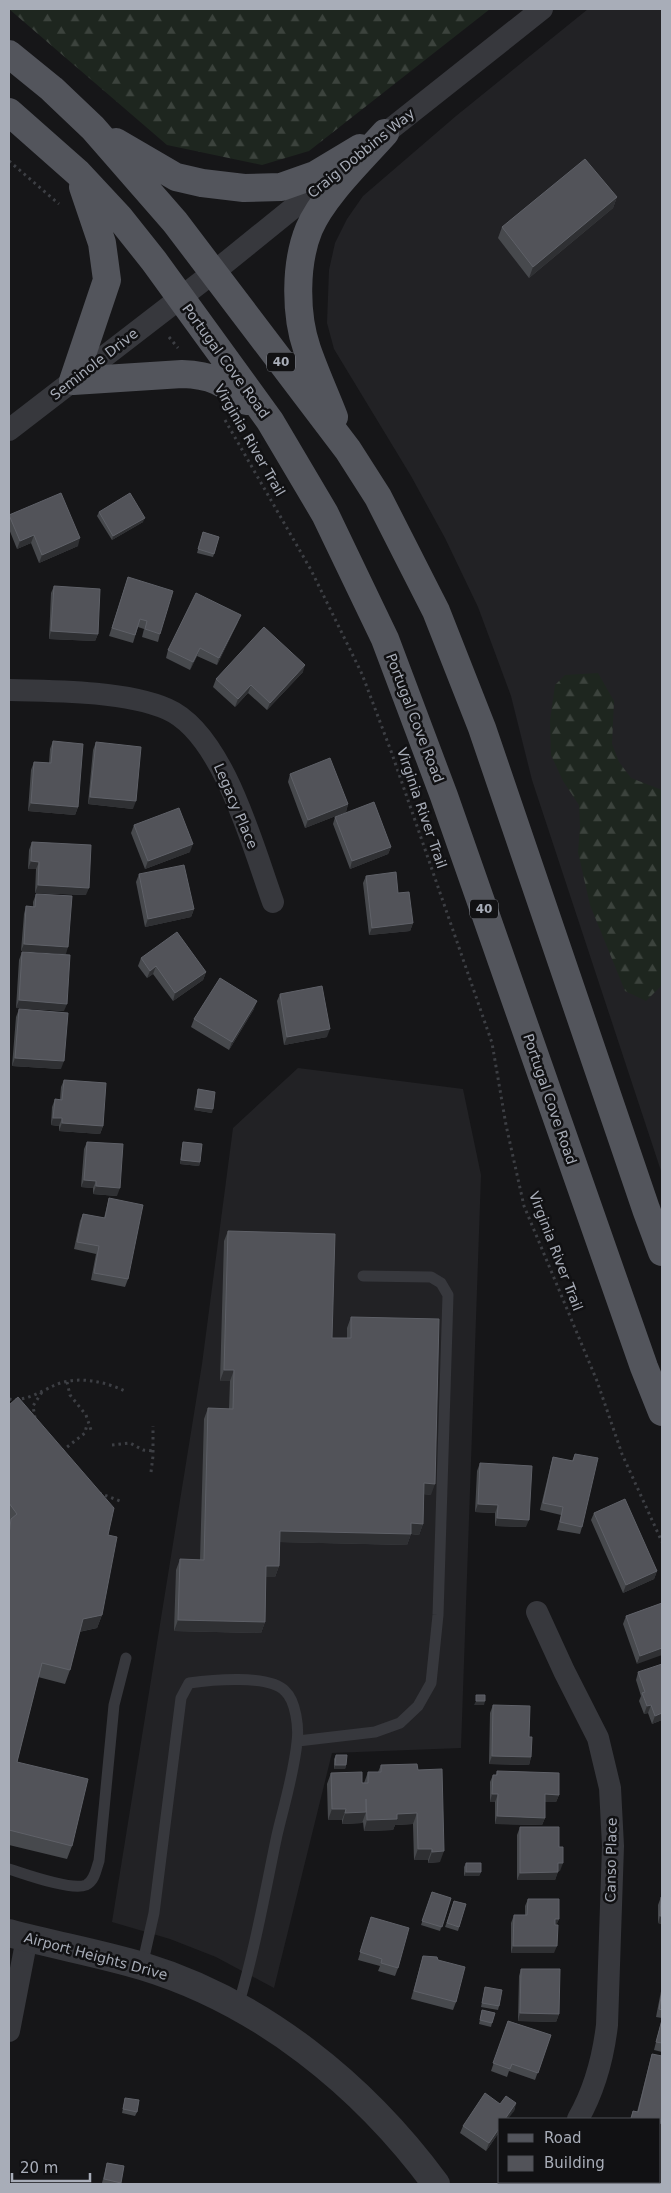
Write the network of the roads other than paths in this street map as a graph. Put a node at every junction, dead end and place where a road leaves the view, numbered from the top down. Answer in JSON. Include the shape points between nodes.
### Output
{"nodes":[{"id":1,"x":542,"y":9,"type":"edge"},
{"id":2,"x":9,"y":54,"type":"edge"},
{"id":3,"x":9,"y":112,"type":"edge"},
{"id":4,"x":93,"y":128,"type":"junction"},
{"id":5,"x":385,"y":133,"type":"junction"},
{"id":6,"x":78,"y":173,"type":"junction"},
{"id":7,"x":214,"y":272,"type":"junction"},
{"id":8,"x":180,"y":298,"type":"junction"},
{"id":9,"x":72,"y":381,"type":"junction"},
{"id":10,"x":270,"y":421,"type":"junction"},
{"id":11,"x":9,"y":430,"type":"edge"},
{"id":12,"x":348,"y":450,"type":"junction"},
{"id":13,"x":9,"y":690,"type":"edge"},
{"id":14,"x":273,"y":902,"type":"dead end"},
{"id":15,"x":662,"y":1252,"type":"edge"},
{"id":16,"x":364,"y":1276,"type":"dead end"},
{"id":17,"x":662,"y":1412,"type":"edge"},
{"id":18,"x":537,"y":1612,"type":"dead end"},
{"id":19,"x":126,"y":1658,"type":"dead end"},
{"id":20,"x":298,"y":1741,"type":"junction"},
{"id":21,"x":9,"y":1870,"type":"edge"},
{"id":22,"x":18,"y":1936,"type":"edge"},
{"id":23,"x":142,"y":1966,"type":"junction"},
{"id":24,"x":238,"y":2006,"type":"junction"},
{"id":25,"x":9,"y":2031,"type":"edge"},
{"id":26,"x":579,"y":2118,"type":"edge"},
{"id":27,"x":436,"y":2184,"type":"edge"}],
"edges":[{"from":1,"to":5,"type":"street","name":"Craig Dobbins Way"},
{"from":2,"to":4,"type":"main road","number":"40"},
{"from":3,"to":6,"type":"main road","name":"Portugal Cove Road","number":"40"},
{"from":4,"to":5,"type":"main road","via":[[176,177],[244,188],[281,187],[315,175]]},
{"from":4,"to":7,"type":"main road","number":"40"},
{"from":5,"to":7,"type":"street","name":"Craig Dobbins Way"},
{"from":5,"to":12,"type":"main road","via":[[334,190],[310,228],[298,280],[306,347]]},
{"from":6,"to":8,"type":"main road","name":"Portugal Cove Road","number":"40","via":[[119,217]]},
{"from":6,"to":9,"type":"main road","via":[[98,226],[107,280]]},
{"from":7,"to":8,"type":"street","name":"Craig Dobbins Way"},
{"from":7,"to":12,"type":"main road","number":"40"},
{"from":8,"to":9,"type":"street","name":"Seminole Drive"},
{"from":8,"to":10,"type":"main road","name":"Portugal Cove Road","number":"40"},
{"from":9,"to":10,"type":"main road","via":[[200,375],[223,382]]},
{"from":9,"to":11,"type":"street","name":"Seminole Drive"},
{"from":10,"to":17,"type":"main road","name":"Portugal Cove Road","number":"40","via":[[325,514],[385,639],[444,796]]},
{"from":12,"to":15,"type":"main road","number":"40","via":[[378,497],[436,611],[461,670]]},
{"from":13,"to":14,"type":"street","name":"Legacy Place","via":[[130,697],[169,709],[190,725],[209,746],[229,781]]},
{"from":16,"to":20,"type":"lane","via":[[431,1277],[441,1283],[448,1295],[438,1615],[431,1683],[418,1706],[400,1722],[375,1732]]},
{"from":18,"to":26,"type":"street","name":"Canso Place","via":[[598,1738],[610,1788],[613,1846],[607,2025],[597,2078]]},
{"from":19,"to":21,"type":"lane","via":[[114,1706],[99,1861],[93,1878],[86,1885],[72,1886]]},
{"from":20,"to":23,"type":"lane","via":[[292,1703],[286,1691],[278,1686],[262,1681],[204,1680],[189,1683],[181,1698],[177,1719],[154,1913]]},
{"from":20,"to":24,"type":"lane"},
{"from":22,"to":23,"type":"street","name":"Airport Heights Drive"},
{"from":22,"to":25,"type":"street"},
{"from":23,"to":24,"type":"street","name":"Airport Heights Drive"},
{"from":24,"to":27,"type":"street","name":"Airport Heights Drive","via":[[290,2040],[355,2092]]}]}
